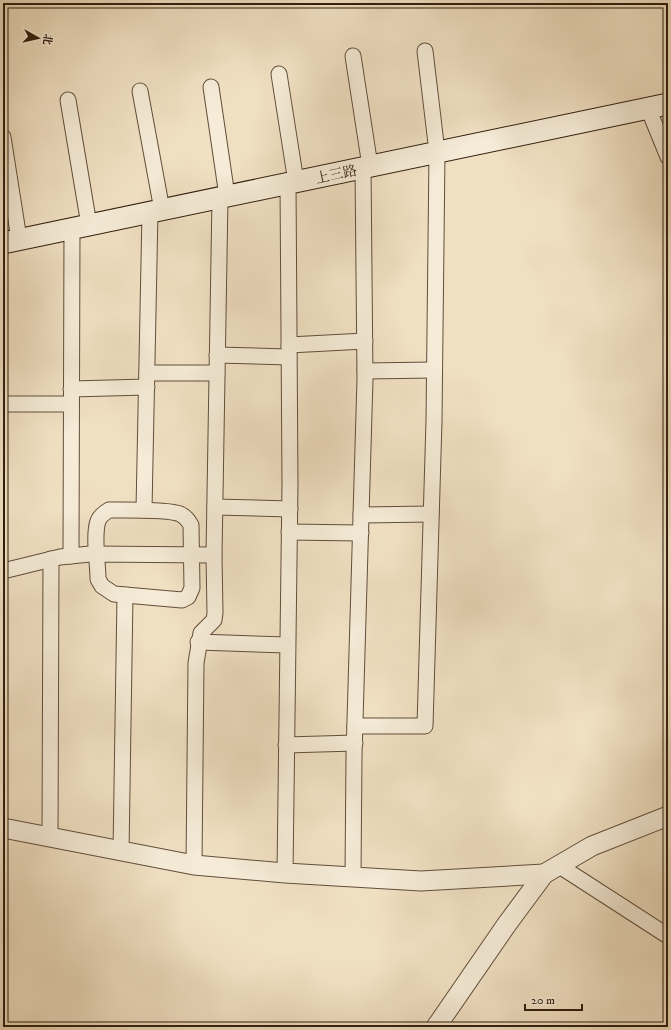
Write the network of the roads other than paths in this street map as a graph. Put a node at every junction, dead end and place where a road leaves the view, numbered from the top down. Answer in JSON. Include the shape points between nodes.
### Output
{"nodes":[{"id":1,"x":425,"y":51,"type":"dead end"},
{"id":2,"x":353,"y":56,"type":"dead end"},
{"id":3,"x":279,"y":74,"type":"dead end"},
{"id":4,"x":211,"y":87,"type":"dead end"},
{"id":5,"x":140,"y":91,"type":"dead end"},
{"id":6,"x":68,"y":100,"type":"dead end"},
{"id":7,"x":668,"y":104,"type":"edge"},
{"id":8,"x":648,"y":108,"type":"junction"},
{"id":9,"x":3,"y":137,"type":"edge"},
{"id":10,"x":437,"y":152,"type":"junction"},
{"id":11,"x":668,"y":157,"type":"edge"},
{"id":12,"x":366,"y":167,"type":"junction"},
{"id":13,"x":292,"y":183,"type":"junction"},
{"id":14,"x":223,"y":197,"type":"junction"},
{"id":15,"x":156,"y":211,"type":"junction"},
{"id":16,"x":80,"y":227,"type":"junction"},
{"id":17,"x":11,"y":241,"type":"edge"},
{"id":18,"x":365,"y":341,"type":"junction"},
{"id":19,"x":289,"y":351,"type":"junction"},
{"id":20,"x":217,"y":355,"type":"junction"},
{"id":21,"x":434,"y":370,"type":"junction"},
{"id":22,"x":365,"y":371,"type":"junction"},
{"id":23,"x":217,"y":373,"type":"junction"},
{"id":24,"x":147,"y":380,"type":"junction"},
{"id":25,"x":71,"y":388,"type":"junction"},
{"id":26,"x":3,"y":404,"type":"edge"},
{"id":27,"x":71,"y":404,"type":"junction"},
{"id":28,"x":215,"y":507,"type":"junction"},
{"id":29,"x":290,"y":509,"type":"junction"},
{"id":30,"x":144,"y":510,"type":"junction"},
{"id":31,"x":431,"y":514,"type":"junction"},
{"id":32,"x":361,"y":515,"type":"junction"},
{"id":33,"x":289,"y":532,"type":"junction"},
{"id":34,"x":361,"y":534,"type":"junction"},
{"id":35,"x":97,"y":554,"type":"junction"},
{"id":36,"x":192,"y":554,"type":"junction"},
{"id":37,"x":214,"y":554,"type":"junction"},
{"id":38,"x":71,"y":556,"type":"junction"},
{"id":39,"x":51,"y":559,"type":"junction"},
{"id":40,"x":3,"y":571,"type":"edge"},
{"id":41,"x":125,"y":595,"type":"junction"},
{"id":42,"x":198,"y":642,"type":"junction"},
{"id":43,"x":287,"y":645,"type":"junction"},
{"id":44,"x":355,"y":726,"type":"junction"},
{"id":45,"x":355,"y":743,"type":"junction"},
{"id":46,"x":286,"y":745,"type":"junction"},
{"id":47,"x":668,"y":816,"type":"edge"},
{"id":48,"x":3,"y":828,"type":"edge"},
{"id":49,"x":50,"y":838,"type":"junction"},
{"id":50,"x":121,"y":852,"type":"junction"},
{"id":51,"x":194,"y":865,"type":"junction"},
{"id":52,"x":551,"y":870,"type":"junction"},
{"id":53,"x":284,"y":873,"type":"junction"},
{"id":54,"x":353,"y":878,"type":"junction"},
{"id":55,"x":668,"y":936,"type":"edge"},
{"id":56,"x":436,"y":1027,"type":"edge"}],
"edges":[{"from":1,"to":10,"type":"street"},
{"from":2,"to":12,"type":"street"},
{"from":3,"to":13,"type":"street"},
{"from":4,"to":14,"type":"street"},
{"from":5,"to":15,"type":"street"},
{"from":6,"to":16,"type":"street"},
{"from":7,"to":8,"type":"main road","name":"上三路"},
{"from":8,"to":10,"type":"main road","name":"上三路"},
{"from":8,"to":11,"type":"street"},
{"from":9,"to":17,"type":"street"},
{"from":10,"to":12,"type":"main road","name":"上三路"},
{"from":10,"to":21,"type":"street"},
{"from":12,"to":13,"type":"main road","name":"上三路"},
{"from":12,"to":18,"type":"street"},
{"from":13,"to":14,"type":"main road","name":"上三路"},
{"from":13,"to":19,"type":"street"},
{"from":14,"to":15,"type":"main road","name":"上三路"},
{"from":14,"to":20,"type":"street"},
{"from":15,"to":16,"type":"main road","name":"上三路"},
{"from":15,"to":24,"type":"street"},
{"from":16,"to":17,"type":"main road","name":"上三路"},
{"from":16,"to":25,"type":"street"},
{"from":18,"to":19,"type":"street"},
{"from":18,"to":22,"type":"street"},
{"from":19,"to":20,"type":"street"},
{"from":19,"to":29,"type":"street"},
{"from":20,"to":23,"type":"street"},
{"from":21,"to":22,"type":"street"},
{"from":21,"to":31,"type":"street"},
{"from":22,"to":32,"type":"street"},
{"from":23,"to":24,"type":"street"},
{"from":23,"to":28,"type":"street"},
{"from":24,"to":25,"type":"street"},
{"from":24,"to":30,"type":"street"},
{"from":25,"to":27,"type":"street"},
{"from":26,"to":27,"type":"street"},
{"from":27,"to":38,"type":"street"},
{"from":28,"to":29,"type":"street"},
{"from":28,"to":37,"type":"street"},
{"from":29,"to":33,"type":"street"},
{"from":30,"to":35,"type":"street","via":[[109,510],[102,515],[96,531]]},
{"from":30,"to":36,"type":"street","via":[[179,513],[187,518],[191,525]]},
{"from":31,"to":32,"type":"street"},
{"from":31,"to":44,"type":"street","via":[[425,726]]},
{"from":32,"to":34,"type":"street"},
{"from":33,"to":34,"type":"street"},
{"from":33,"to":43,"type":"street"},
{"from":34,"to":44,"type":"street"},
{"from":35,"to":36,"type":"street"},
{"from":35,"to":38,"type":"street"},
{"from":35,"to":41,"type":"street","via":[[98,579],[102,586],[114,594]]},
{"from":36,"to":37,"type":"street"},
{"from":36,"to":41,"type":"street","via":[[192,588],[188,597],[182,600]]},
{"from":37,"to":42,"type":"street","via":[[214,620],[201,633]]},
{"from":38,"to":39,"type":"street"},
{"from":39,"to":40,"type":"street"},
{"from":39,"to":49,"type":"street"},
{"from":41,"to":50,"type":"street"},
{"from":42,"to":43,"type":"street"},
{"from":42,"to":51,"type":"street"},
{"from":43,"to":46,"type":"street"},
{"from":44,"to":45,"type":"street"},
{"from":45,"to":46,"type":"street"},
{"from":45,"to":54,"type":"street"},
{"from":46,"to":53,"type":"street"},
{"from":47,"to":52,"type":"street","via":[[592,846]]},
{"from":48,"to":49,"type":"street"},
{"from":49,"to":50,"type":"street"},
{"from":50,"to":51,"type":"street"},
{"from":51,"to":53,"type":"street"},
{"from":52,"to":54,"type":"street","via":[[421,882]]},
{"from":52,"to":55,"type":"street"},
{"from":52,"to":56,"type":"street","via":[[507,924]]},
{"from":53,"to":54,"type":"street"}]}
